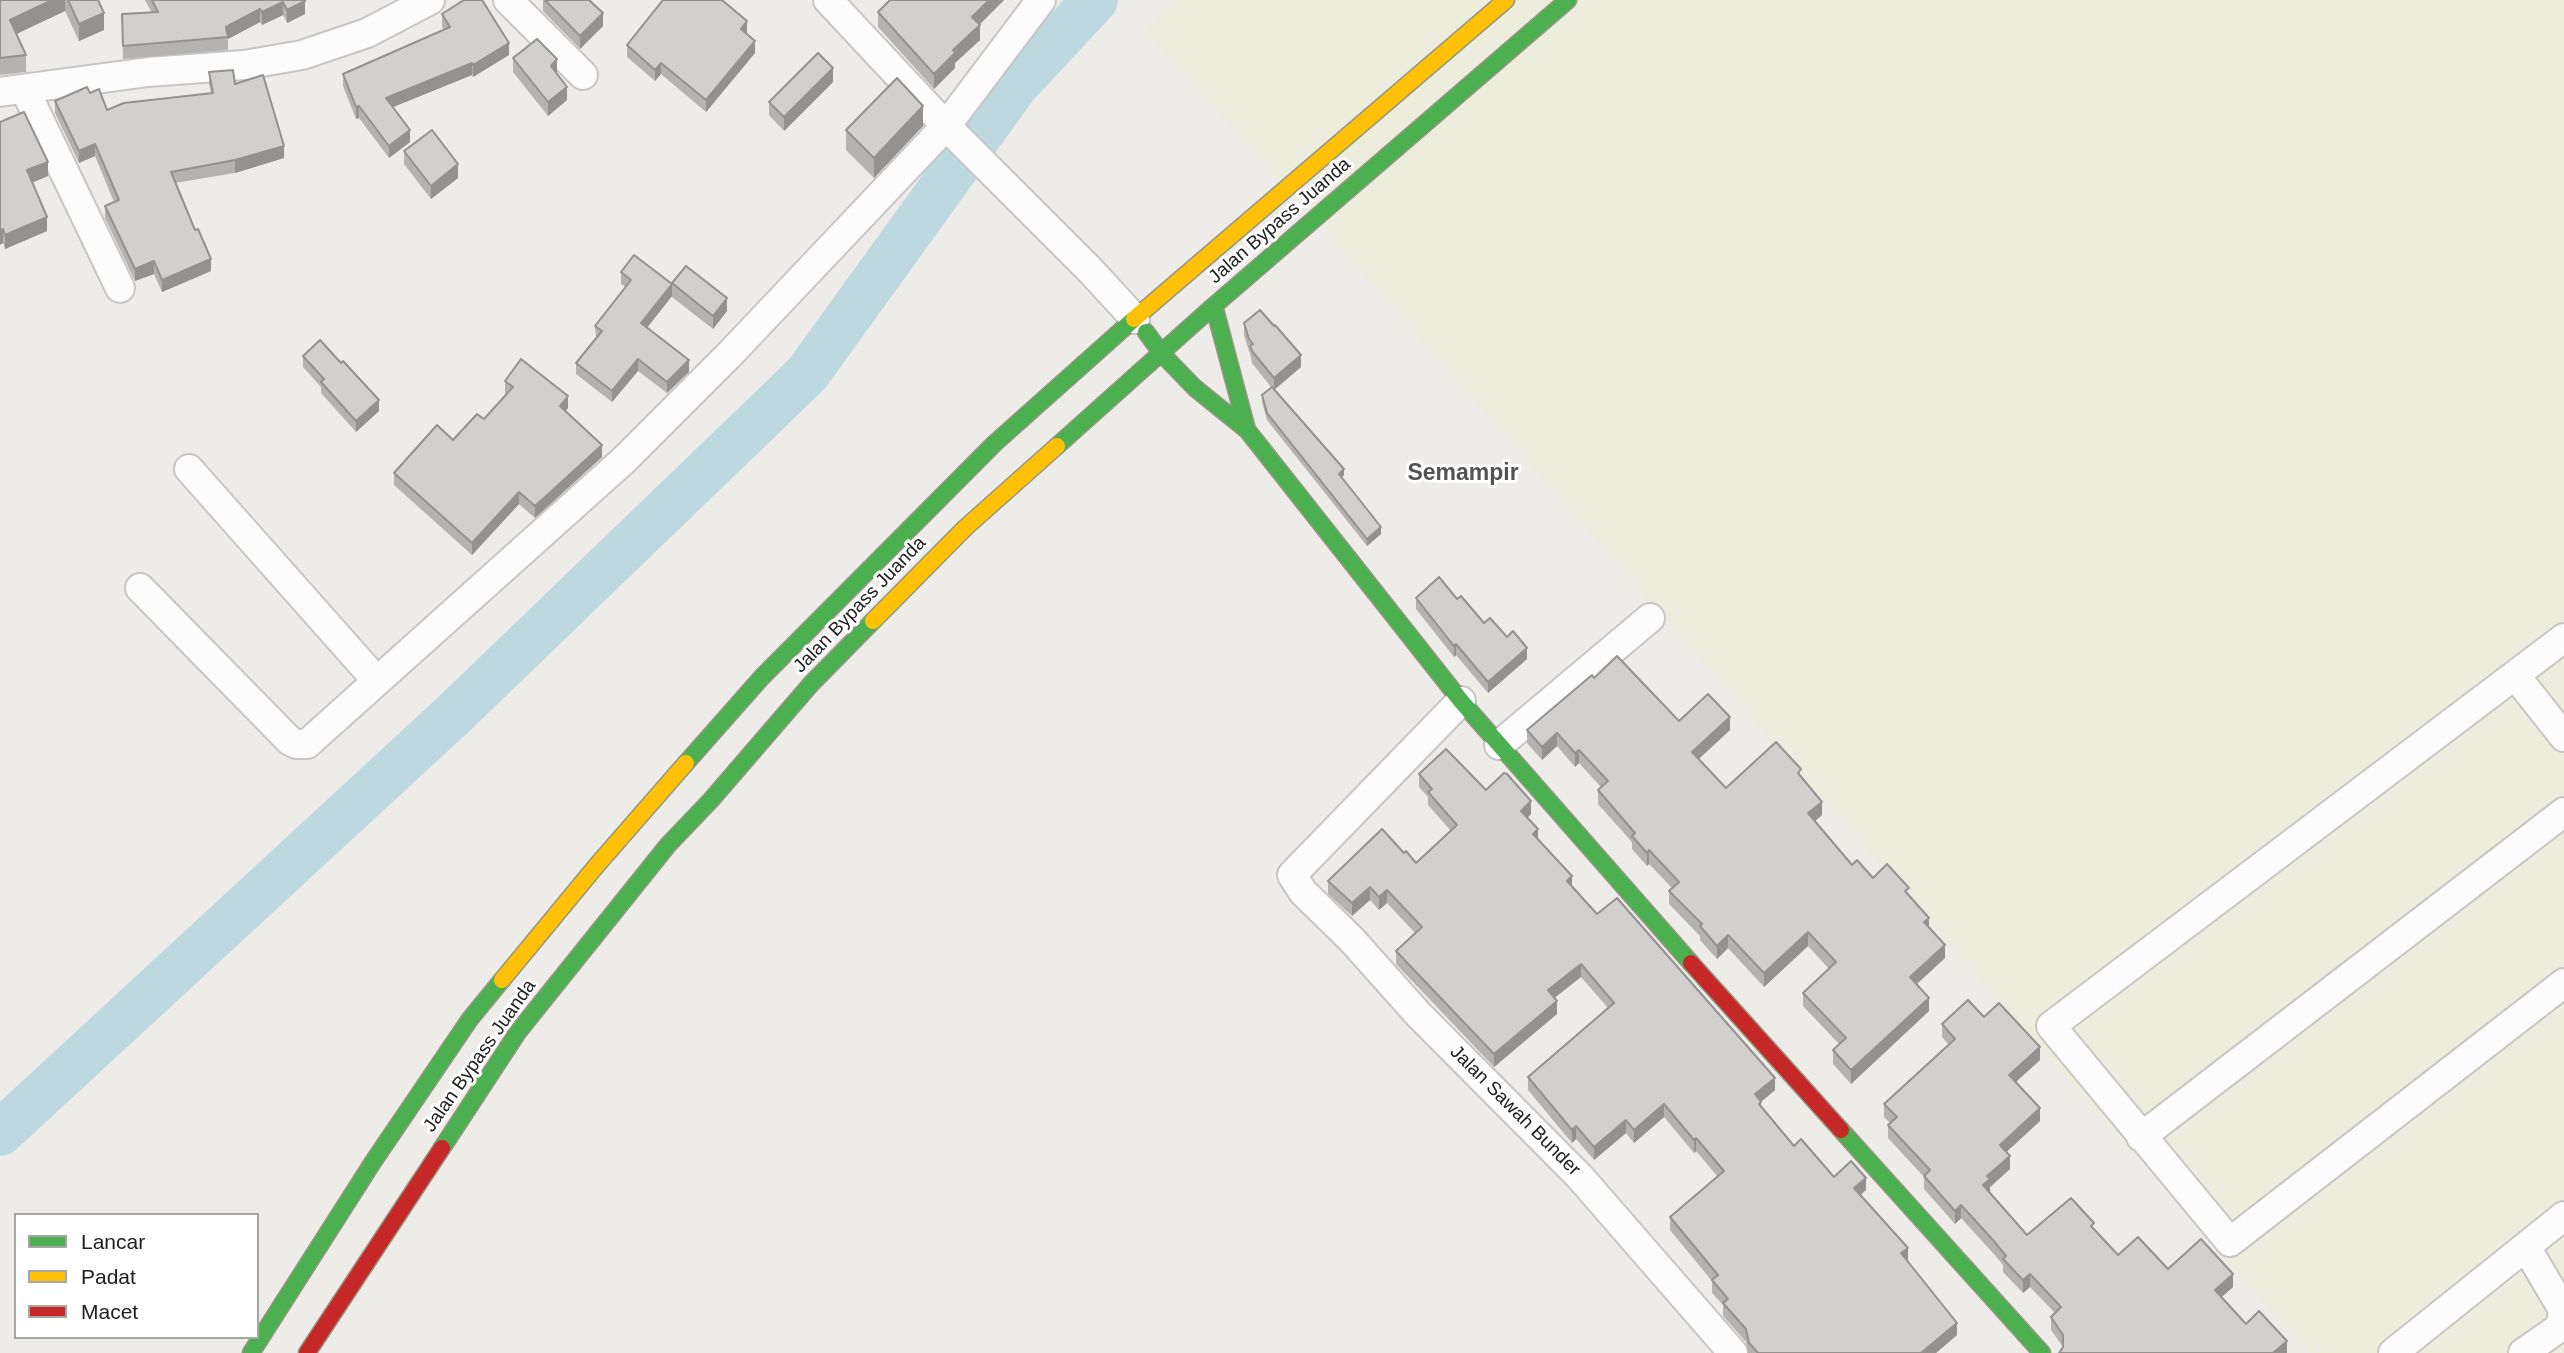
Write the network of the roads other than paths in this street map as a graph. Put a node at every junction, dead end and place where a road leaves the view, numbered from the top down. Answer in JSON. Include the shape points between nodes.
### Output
{"nodes":[{"id":1,"x":430,"y":0,"type":"edge"},
{"id":2,"x":508,"y":0,"type":"edge"},
{"id":3,"x":828,"y":0,"type":"edge"},
{"id":4,"x":1041,"y":0,"type":"edge"},
{"id":5,"x":1506,"y":0,"type":"edge"},
{"id":6,"x":1568,"y":0,"type":"edge"},
{"id":7,"x":583,"y":75,"type":"dead end"},
{"id":8,"x":12,"y":91,"type":"edge"},
{"id":9,"x":951,"y":131,"type":"junction"},
{"id":10,"x":120,"y":288,"type":"dead end"},
{"id":11,"x":1213,"y":306,"type":"junction"},
{"id":12,"x":1135,"y":319,"type":"junction"},
{"id":13,"x":1161,"y":354,"type":"junction"},
{"id":14,"x":1247,"y":430,"type":"junction"},
{"id":15,"x":189,"y":469,"type":"dead end"},
{"id":16,"x":139,"y":589,"type":"dead end"},
{"id":17,"x":1650,"y":618,"type":"dead end"},
{"id":18,"x":2564,"y":638,"type":"edge"},
{"id":19,"x":2515,"y":675,"type":"junction"},
{"id":20,"x":377,"y":681,"type":"junction"},
{"id":21,"x":1461,"y":701,"type":"junction"},
{"id":22,"x":2564,"y":737,"type":"edge"},
{"id":23,"x":1499,"y":745,"type":"junction"},
{"id":24,"x":684,"y":786,"type":"junction"},
{"id":25,"x":711,"y":800,"type":"junction"},
{"id":26,"x":2564,"y":812,"type":"edge"},
{"id":27,"x":2564,"y":983,"type":"edge"},
{"id":28,"x":2141,"y":1137,"type":"junction"},
{"id":29,"x":2564,"y":1216,"type":"edge"},
{"id":30,"x":2526,"y":1247,"type":"junction"},
{"id":31,"x":251,"y":1353,"type":"edge"},
{"id":32,"x":307,"y":1353,"type":"edge"},
{"id":33,"x":1733,"y":1353,"type":"edge"},
{"id":34,"x":2042,"y":1353,"type":"edge"},
{"id":35,"x":2393,"y":1353,"type":"edge"},
{"id":36,"x":2523,"y":1353,"type":"edge"}],
"edges":[{"from":1,"to":8,"type":"street","via":[[367,33],[302,55]]},
{"from":2,"to":7,"type":"street"},
{"from":3,"to":9,"type":"street"},
{"from":4,"to":9,"type":"street"},
{"from":5,"to":12,"type":"main road","name":"Jalan Bypass Juanda"},
{"from":6,"to":11,"type":"main road","name":"Jalan Bypass Juanda"},
{"from":8,"to":10,"type":"street"},
{"from":9,"to":12,"type":"street"},
{"from":9,"to":20,"type":"street","via":[[624,460]]},
{"from":11,"to":13,"type":"main road","name":"Jalan Bypass Juanda"},
{"from":11,"to":14,"type":"main road"},
{"from":12,"to":13,"type":"main road"},
{"from":12,"to":24,"type":"main road","name":"Jalan Bypass Juanda","via":[[995,443],[762,677]]},
{"from":13,"to":14,"type":"main road"},
{"from":13,"to":25,"type":"main road","name":"Jalan Bypass Juanda","via":[[965,528],[811,684]]},
{"from":14,"to":21,"type":"main road"},
{"from":15,"to":20,"type":"street"},
{"from":16,"to":20,"type":"street","via":[[296,744],[307,744]]},
{"from":17,"to":23,"type":"street"},
{"from":18,"to":19,"type":"street"},
{"from":19,"to":22,"type":"street"},
{"from":19,"to":28,"type":"street","via":[[2051,1026]]},
{"from":21,"to":23,"type":"main road"},
{"from":21,"to":33,"type":"street","name":"Jalan Sawah Bunder","via":[[1292,875],[1419,1015],[1580,1177]]},
{"from":23,"to":34,"type":"main road"},
{"from":24,"to":25,"type":"main road"},
{"from":24,"to":31,"type":"main road","name":"Jalan Bypass Juanda","via":[[597,865],[470,1019]]},
{"from":25,"to":32,"type":"main road","name":"Jalan Bypass Juanda","via":[[668,845],[518,1032]]},
{"from":26,"to":28,"type":"street"},
{"from":27,"to":28,"type":"street","via":[[2230,1241]]},
{"from":29,"to":30,"type":"street"},
{"from":30,"to":35,"type":"street"},
{"from":30,"to":36,"type":"street","via":[[2561,1308],[2562,1319],[2558,1328]]}]}
